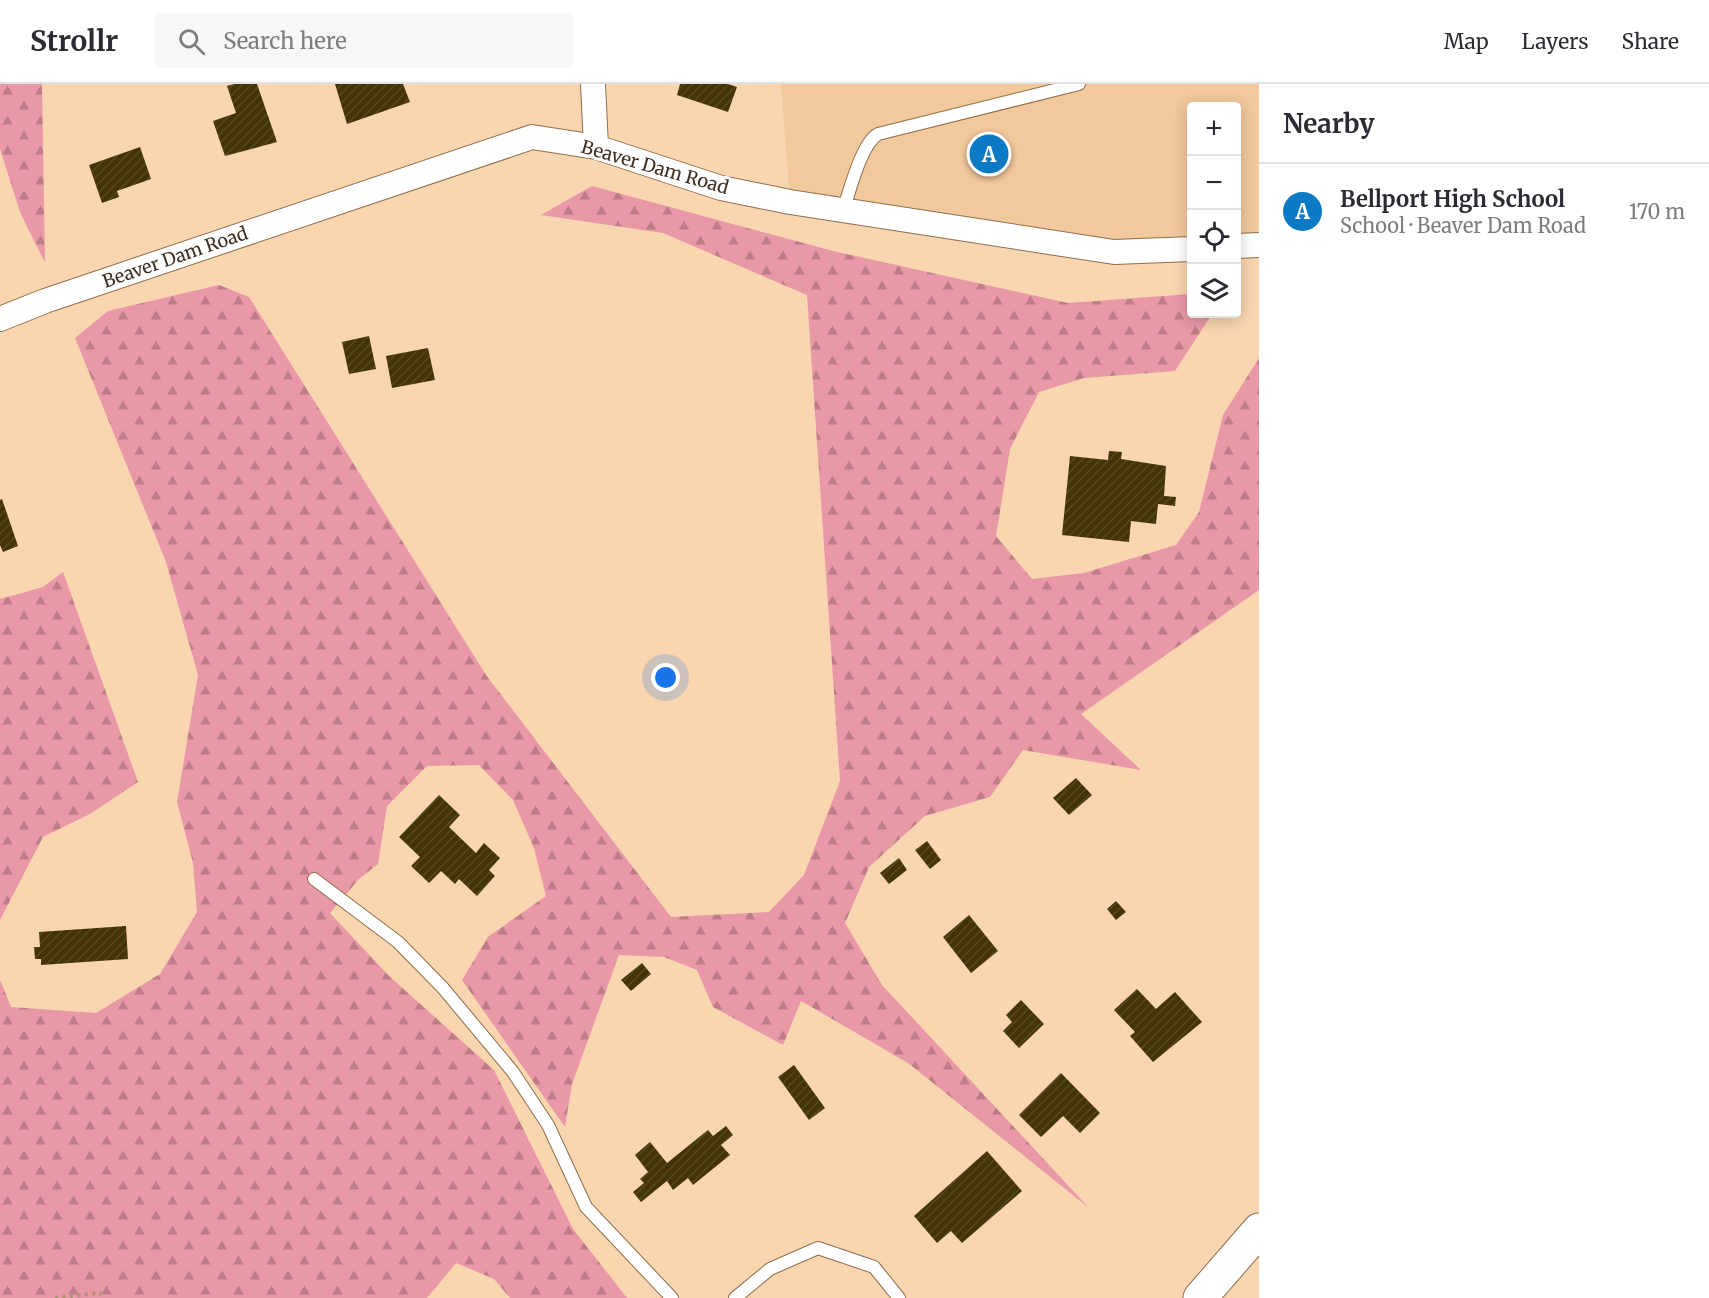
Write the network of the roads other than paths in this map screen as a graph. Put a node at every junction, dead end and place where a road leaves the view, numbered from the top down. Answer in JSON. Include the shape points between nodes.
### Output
{"nodes":[{"id":1,"x":593,"y":84,"type":"edge"},
{"id":2,"x":1079,"y":84,"type":"edge"},
{"id":3,"x":596,"y":147,"type":"junction"},
{"id":4,"x":843,"y":210,"type":"junction"},
{"id":5,"x":1259,"y":244,"type":"edge"},
{"id":6,"x":1241,"y":246,"type":"edge"},
{"id":7,"x":1187,"y":249,"type":"edge"},
{"id":8,"x":0,"y":319,"type":"edge"},
{"id":9,"x":314,"y":879,"type":"dead end"},
{"id":10,"x":1259,"y":1230,"type":"edge"},
{"id":11,"x":672,"y":1298,"type":"edge"},
{"id":12,"x":735,"y":1298,"type":"edge"},
{"id":13,"x":899,"y":1298,"type":"edge"},
{"id":14,"x":1200,"y":1298,"type":"edge"}],
"edges":[{"from":1,"to":3,"type":"street"},
{"from":2,"to":4,"type":"lane","via":[[878,134],[857,168]]},
{"from":3,"to":4,"type":"street","name":"Beaver Dam Road","via":[[720,188]]},
{"from":3,"to":8,"type":"street","name":"Beaver Dam Road","via":[[532,137]]},
{"from":4,"to":7,"type":"street","name":"Beaver Dam Road","via":[[1114,252]]},
{"from":5,"to":6,"type":"street"},
{"from":9,"to":11,"type":"lane","via":[[398,942],[443,988],[519,1081],[548,1125],[586,1207]]},
{"from":10,"to":14,"type":"main road"},
{"from":12,"to":13,"type":"lane","via":[[770,1269],[818,1248],[874,1267]]}]}
